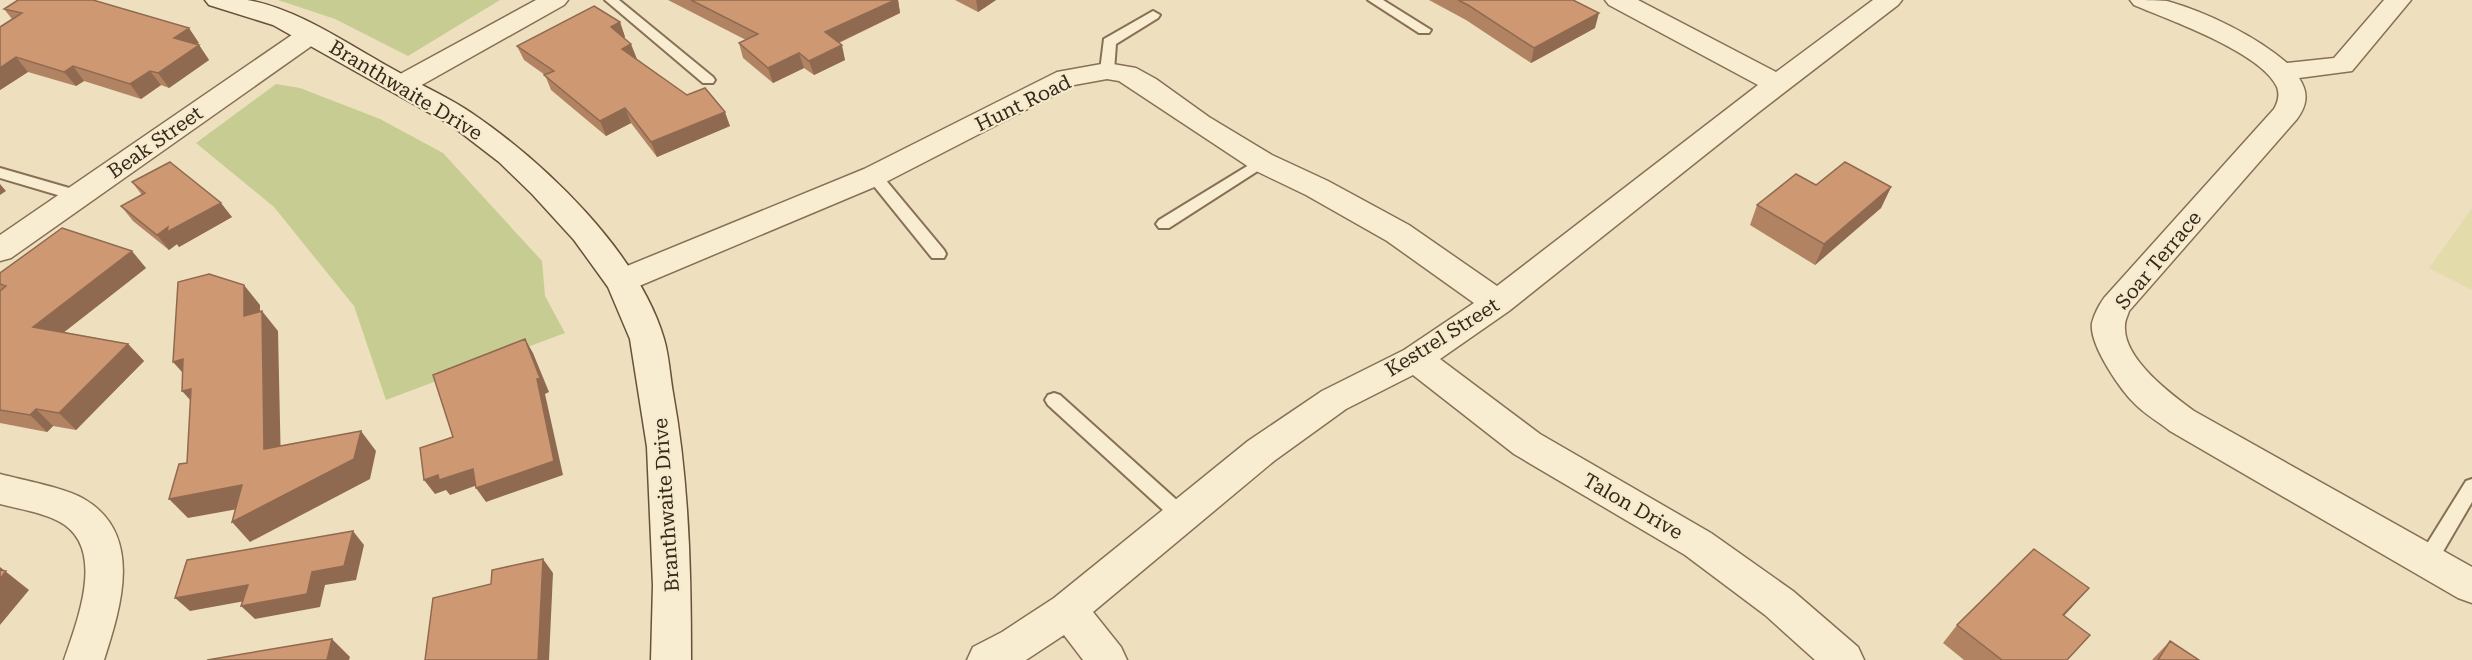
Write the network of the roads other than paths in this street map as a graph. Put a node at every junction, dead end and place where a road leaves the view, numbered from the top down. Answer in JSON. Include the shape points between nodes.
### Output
{"nodes":[{"id":1,"x":218,"y":0,"type":"edge"},
{"id":2,"x":555,"y":0,"type":"edge"},
{"id":3,"x":611,"y":0,"type":"edge"},
{"id":4,"x":1374,"y":0,"type":"edge"},
{"id":5,"x":1618,"y":0,"type":"edge"},
{"id":6,"x":1889,"y":0,"type":"edge"},
{"id":7,"x":2143,"y":0,"type":"edge"},
{"id":8,"x":2398,"y":0,"type":"edge"},
{"id":9,"x":1153,"y":15,"type":"dead end"},
{"id":10,"x":1424,"y":30,"type":"dead end"},
{"id":11,"x":311,"y":33,"type":"junction"},
{"id":12,"x":1107,"y":70,"type":"junction"},
{"id":13,"x":2280,"y":72,"type":"junction"},
{"id":14,"x":708,"y":80,"type":"dead end"},
{"id":15,"x":1777,"y":84,"type":"junction"},
{"id":16,"x":401,"y":85,"type":"junction"},
{"id":17,"x":1262,"y":162,"type":"junction"},
{"id":18,"x":0,"y":173,"type":"edge"},
{"id":19,"x":874,"y":176,"type":"junction"},
{"id":20,"x":78,"y":196,"type":"junction"},
{"id":21,"x":1164,"y":224,"type":"dead end"},
{"id":22,"x":0,"y":250,"type":"edge"},
{"id":23,"x":939,"y":254,"type":"dead end"},
{"id":24,"x":621,"y":281,"type":"junction"},
{"id":25,"x":1498,"y":303,"type":"junction"},
{"id":26,"x":1416,"y":359,"type":"junction"},
{"id":27,"x":1054,"y":400,"type":"dead end"},
{"id":28,"x":2472,"y":486,"type":"edge"},
{"id":29,"x":0,"y":489,"type":"edge"},
{"id":30,"x":1182,"y":516,"type":"junction"},
{"id":31,"x":2427,"y":561,"type":"junction"},
{"id":32,"x":2472,"y":586,"type":"edge"},
{"id":33,"x":1068,"y":610,"type":"junction"},
{"id":34,"x":84,"y":660,"type":"edge"},
{"id":35,"x":671,"y":660,"type":"edge"},
{"id":36,"x":987,"y":660,"type":"edge"},
{"id":37,"x":1107,"y":660,"type":"edge"},
{"id":38,"x":1844,"y":660,"type":"edge"}],
"edges":[{"from":1,"to":11,"type":"street","name":"Branthwaite Drive","via":[[282,19]]},
{"from":2,"to":16,"type":"street"},
{"from":3,"to":14,"type":"lane"},
{"from":4,"to":10,"type":"lane"},
{"from":5,"to":15,"type":"street"},
{"from":6,"to":15,"type":"street","name":"Kestrel Street"},
{"from":7,"to":13,"type":"street","name":"Soar Terrace","via":[[2232,39]]},
{"from":8,"to":13,"type":"street","via":[[2342,65]]},
{"from":9,"to":12,"type":"lane","via":[[1109,42]]},
{"from":11,"to":16,"type":"street","name":"Branthwaite Drive"},
{"from":11,"to":20,"type":"street","name":"Beak Street"},
{"from":12,"to":17,"type":"street","name":"Hunt Road","via":[[1146,84],[1198,123]]},
{"from":12,"to":19,"type":"street","name":"Hunt Road","via":[[1067,78]]},
{"from":13,"to":31,"type":"street","name":"Soar Terrace","via":[[2293,99],[2287,113],[2115,306],[2108,325],[2114,348],[2148,396],[2182,421]]},
{"from":15,"to":25,"type":"street","name":"Kestrel Street"},
{"from":16,"to":24,"type":"street","name":"Branthwaite Drive","via":[[461,119],[509,155],[579,225]]},
{"from":17,"to":21,"type":"lane"},
{"from":17,"to":25,"type":"street","name":"Hunt Road","via":[[1398,233]]},
{"from":18,"to":20,"type":"lane"},
{"from":19,"to":23,"type":"lane"},
{"from":19,"to":24,"type":"street","name":"Hunt Road"},
{"from":20,"to":22,"type":"street","name":"Beak Street"},
{"from":24,"to":35,"type":"street","name":"Branthwaite Drive","via":[[647,339],[665,447],[672,574]]},
{"from":25,"to":26,"type":"street","name":"Kestrel Street"},
{"from":26,"to":30,"type":"street","name":"Kestrel Street","via":[[1334,400],[1261,451]]},
{"from":26,"to":38,"type":"street","name":"Talon Drive","via":[[1527,444],[1698,544],[1779,603]]},
{"from":27,"to":30,"type":"lane"},
{"from":28,"to":31,"type":"lane"},
{"from":29,"to":34,"type":"street","via":[[70,509],[96,530],[105,566],[100,612]]},
{"from":30,"to":33,"type":"street","name":"Kestrel Street"},
{"from":31,"to":32,"type":"street","name":"Soar Terrace"},
{"from":33,"to":36,"type":"street","name":"Kestrel Street"},
{"from":33,"to":37,"type":"street"}]}
